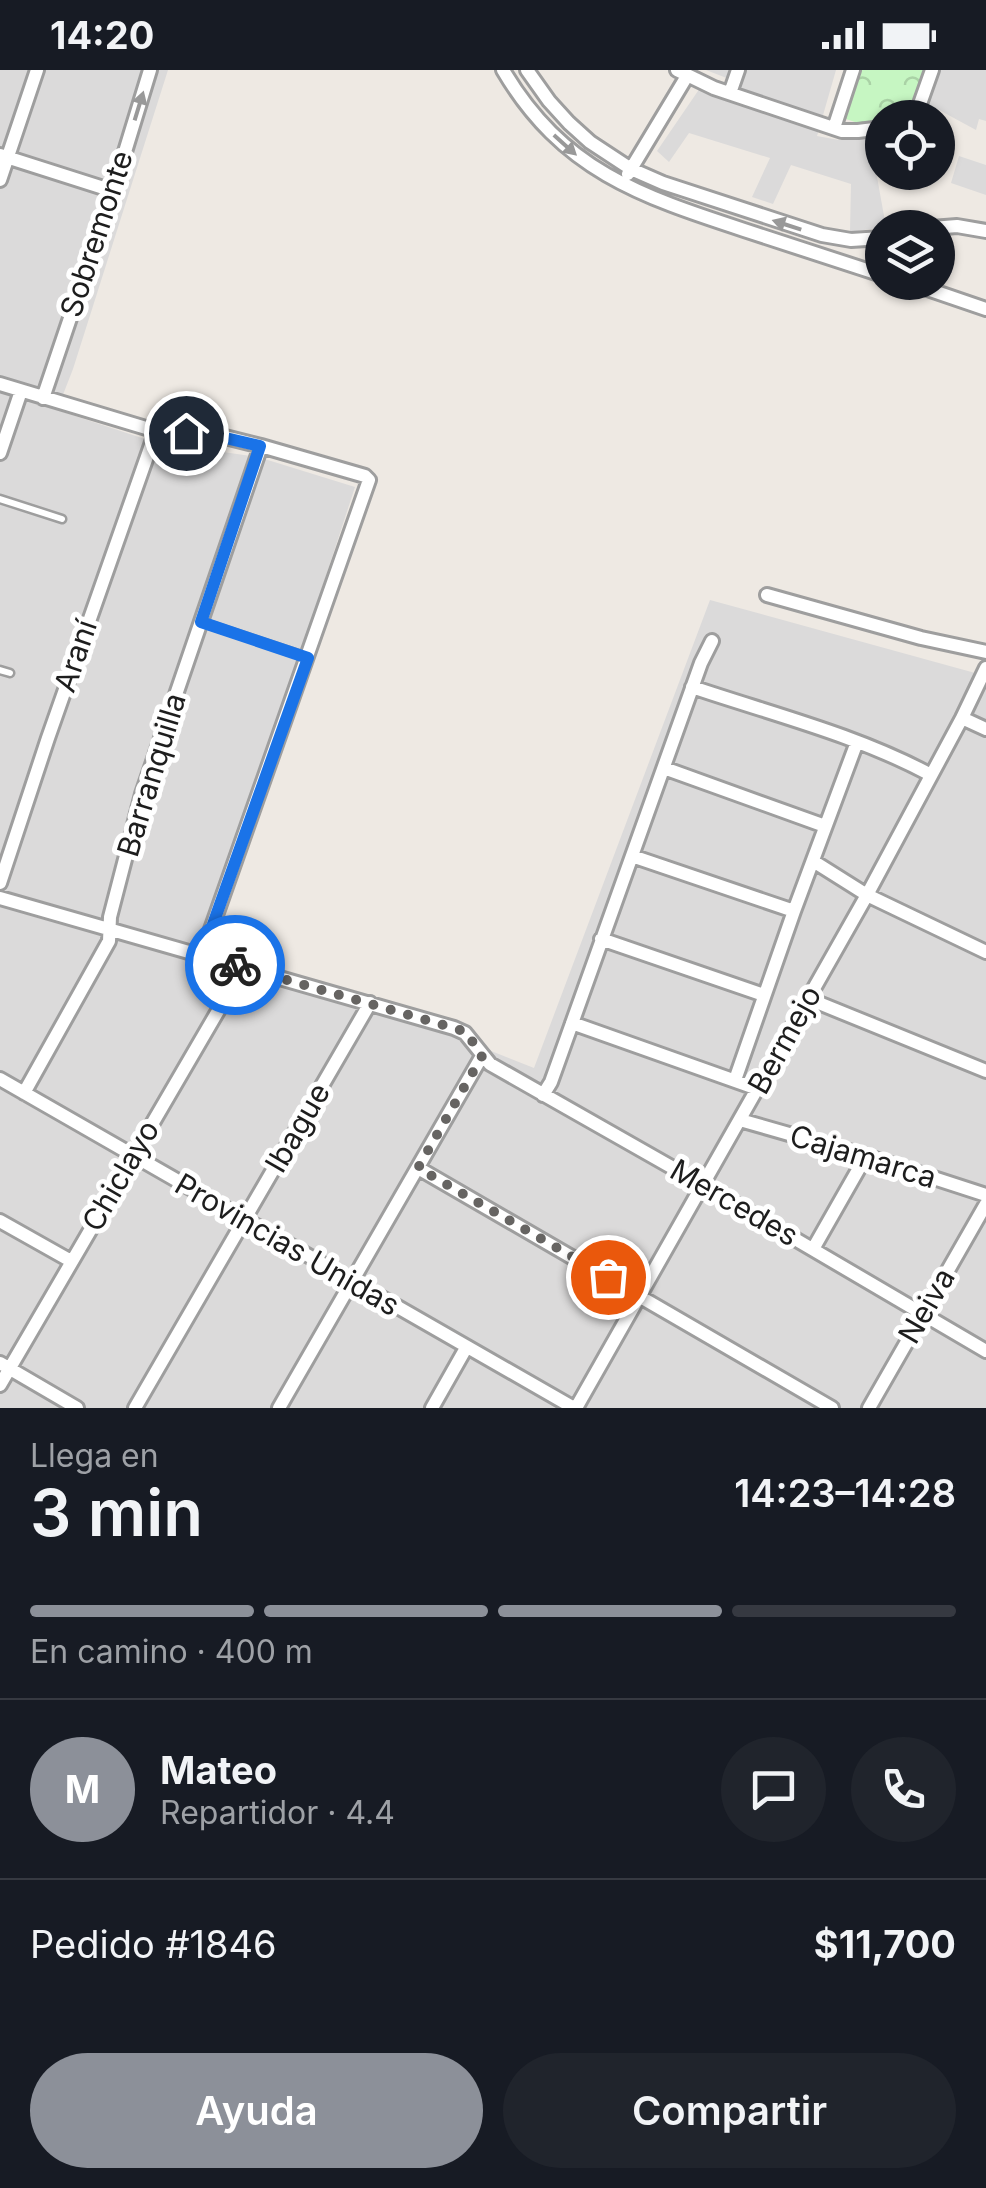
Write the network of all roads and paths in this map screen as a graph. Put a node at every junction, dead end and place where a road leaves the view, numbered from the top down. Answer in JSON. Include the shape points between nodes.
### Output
{"nodes":[{"id":1,"x":37,"y":70,"type":"edge"},
{"id":2,"x":150,"y":70,"type":"edge"},
{"id":3,"x":503,"y":70,"type":"edge"},
{"id":4,"x":526,"y":70,"type":"edge"},
{"id":5,"x":738,"y":70,"type":"edge"},
{"id":6,"x":853,"y":70,"type":"edge"},
{"id":7,"x":932,"y":70,"type":"edge"},
{"id":8,"x":682,"y":73,"type":"edge"},
{"id":9,"x":730,"y":93,"type":"junction"},
{"id":10,"x":921,"y":100,"type":"edge"},
{"id":11,"x":834,"y":128,"type":"junction"},
{"id":12,"x":865,"y":130,"type":"edge"},
{"id":13,"x":4,"y":156,"type":"edge"},
{"id":14,"x":631,"y":169,"type":"junction"},
{"id":15,"x":0,"y":180,"type":"edge"},
{"id":16,"x":622,"y":184,"type":"junction"},
{"id":17,"x":113,"y":191,"type":"junction"},
{"id":18,"x":955,"y":226,"type":"edge"},
{"id":19,"x":986,"y":231,"type":"edge"},
{"id":20,"x":865,"y":239,"type":"edge"},
{"id":21,"x":865,"y":269,"type":"edge"},
{"id":22,"x":955,"y":298,"type":"edge"},
{"id":23,"x":986,"y":309,"type":"edge"},
{"id":24,"x":0,"y":384,"type":"edge"},
{"id":25,"x":21,"y":391,"type":"junction"},
{"id":26,"x":42,"y":398,"type":"junction"},
{"id":27,"x":156,"y":431,"type":"junction"},
{"id":28,"x":260,"y":446,"type":"junction"},
{"id":29,"x":0,"y":453,"type":"edge"},
{"id":30,"x":0,"y":499,"type":"edge"},
{"id":31,"x":62,"y":519,"type":"dead end"},
{"id":32,"x":767,"y":595,"type":"dead end"},
{"id":33,"x":201,"y":622,"type":"junction"},
{"id":34,"x":712,"y":641,"type":"dead end"},
{"id":35,"x":986,"y":652,"type":"edge"},
{"id":36,"x":308,"y":658,"type":"junction"},
{"id":37,"x":986,"y":668,"type":"edge"},
{"id":38,"x":0,"y":670,"type":"edge"},
{"id":39,"x":10,"y":673,"type":"dead end"},
{"id":40,"x":692,"y":687,"type":"junction"},
{"id":41,"x":962,"y":718,"type":"junction"},
{"id":42,"x":986,"y":729,"type":"edge"},
{"id":43,"x":857,"y":742,"type":"junction"},
{"id":44,"x":664,"y":768,"type":"junction"},
{"id":45,"x":932,"y":775,"type":"junction"},
{"id":46,"x":825,"y":826,"type":"junction"},
{"id":47,"x":632,"y":856,"type":"junction"},
{"id":48,"x":813,"y":861,"type":"junction"},
{"id":49,"x":0,"y":883,"type":"edge"},
{"id":50,"x":868,"y":895,"type":"junction"},
{"id":51,"x":0,"y":898,"type":"edge"},
{"id":52,"x":794,"y":912,"type":"junction"},
{"id":53,"x":110,"y":929,"type":"junction"},
{"id":54,"x":601,"y":939,"type":"junction"},
{"id":55,"x":986,"y":952,"type":"edge"},
{"id":56,"x":202,"y":955,"type":"junction"},
{"id":57,"x":244,"y":968,"type":"junction"},
{"id":58,"x":764,"y":996,"type":"junction"},
{"id":59,"x":808,"y":999,"type":"junction"},
{"id":60,"x":370,"y":1003,"type":"junction"},
{"id":61,"x":572,"y":1023,"type":"junction"},
{"id":62,"x":482,"y":1056,"type":"junction"},
{"id":63,"x":986,"y":1071,"type":"edge"},
{"id":64,"x":0,"y":1079,"type":"edge"},
{"id":65,"x":735,"y":1080,"type":"junction"},
{"id":66,"x":758,"y":1089,"type":"junction"},
{"id":67,"x":24,"y":1093,"type":"junction"},
{"id":68,"x":543,"y":1096,"type":"junction"},
{"id":69,"x":740,"y":1120,"type":"junction"},
{"id":70,"x":866,"y":1156,"type":"junction"},
{"id":71,"x":133,"y":1157,"type":"junction"},
{"id":72,"x":418,"y":1168,"type":"junction"},
{"id":73,"x":703,"y":1185,"type":"junction"},
{"id":74,"x":986,"y":1195,"type":"edge"},
{"id":75,"x":986,"y":1204,"type":"edge"},
{"id":76,"x":0,"y":1220,"type":"edge"},
{"id":77,"x":245,"y":1221,"type":"junction"},
{"id":78,"x":813,"y":1249,"type":"junction"},
{"id":79,"x":71,"y":1261,"type":"junction"},
{"id":80,"x":351,"y":1282,"type":"junction"},
{"id":81,"x":640,"y":1295,"type":"junction"},
{"id":82,"x":923,"y":1314,"type":"junction"},
{"id":83,"x":466,"y":1348,"type":"junction"},
{"id":84,"x":986,"y":1351,"type":"edge"},
{"id":85,"x":5,"y":1366,"type":"edge"},
{"id":86,"x":0,"y":1385,"type":"edge"},
{"id":87,"x":77,"y":1408,"type":"edge"},
{"id":88,"x":134,"y":1408,"type":"edge"},
{"id":89,"x":278,"y":1408,"type":"edge"},
{"id":90,"x":432,"y":1408,"type":"edge"},
{"id":91,"x":575,"y":1408,"type":"edge"},
{"id":92,"x":832,"y":1408,"type":"edge"},
{"id":93,"x":869,"y":1408,"type":"edge"}],
"edges":[{"from":1,"to":13,"type":"street"},
{"from":17,"to":2,"type":"street","name":"Sobremonte","one_way":true},
{"from":3,"to":16,"type":"street","one_way":true,"via":[[562,143]]},
{"from":4,"to":14,"type":"street","via":[[590,142]]},
{"from":5,"to":9,"type":"street"},
{"from":6,"to":11,"type":"street"},
{"from":7,"to":10,"type":"street"},
{"from":8,"to":9,"type":"street"},
{"from":8,"to":14,"type":"street"},
{"from":9,"to":11,"type":"street"},
{"from":11,"to":12,"type":"street"},
{"from":13,"to":15,"type":"street"},
{"from":13,"to":17,"type":"street"},
{"from":14,"to":16,"type":"street"},
{"from":20,"to":14,"type":"street","one_way":true,"via":[[822,236]]},
{"from":16,"to":21,"type":"street"},
{"from":17,"to":26,"type":"street","name":"Sobremonte"},
{"from":18,"to":19,"type":"street"},
{"from":22,"to":23,"type":"street"},
{"from":24,"to":25,"type":"street"},
{"from":25,"to":26,"type":"street"},
{"from":25,"to":29,"type":"street"},
{"from":26,"to":27,"type":"street"},
{"from":27,"to":28,"type":"street"},
{"from":27,"to":49,"type":"street","name":"Araní"},
{"from":28,"to":33,"type":"street","name":"Barranquilla"},
{"from":28,"to":36,"type":"street","via":[[369,480]]},
{"from":30,"to":31,"type":"lane"},
{"from":32,"to":35,"type":"street"},
{"from":33,"to":36,"type":"lane"},
{"from":33,"to":53,"type":"street","name":"Barranquilla","via":[[142,794]]},
{"from":34,"to":40,"type":"street"},
{"from":36,"to":56,"type":"street"},
{"from":37,"to":41,"type":"street","name":"Bermejo"},
{"from":38,"to":39,"type":"lane"},
{"from":40,"to":43,"type":"street"},
{"from":40,"to":44,"type":"street"},
{"from":41,"to":42,"type":"street"},
{"from":41,"to":45,"type":"street","name":"Bermejo"},
{"from":43,"to":45,"type":"street"},
{"from":43,"to":46,"type":"street"},
{"from":44,"to":46,"type":"street"},
{"from":44,"to":47,"type":"street"},
{"from":45,"to":50,"type":"street","name":"Bermejo"},
{"from":46,"to":48,"type":"street"},
{"from":47,"to":52,"type":"street"},
{"from":47,"to":54,"type":"street"},
{"from":48,"to":50,"type":"street"},
{"from":48,"to":52,"type":"street"},
{"from":50,"to":55,"type":"street"},
{"from":50,"to":59,"type":"street","name":"Bermejo"},
{"from":51,"to":53,"type":"street","name":"Mercedes"},
{"from":52,"to":58,"type":"street"},
{"from":53,"to":56,"type":"street","name":"Mercedes"},
{"from":53,"to":67,"type":"street","name":"Barranquilla","via":[[110,941]]},
{"from":54,"to":58,"type":"street"},
{"from":54,"to":61,"type":"street"},
{"from":56,"to":57,"type":"street","name":"Mercedes"},
{"from":57,"to":60,"type":"street","name":"Mercedes"},
{"from":57,"to":71,"type":"street","name":"Chiclayo"},
{"from":58,"to":65,"type":"street"},
{"from":59,"to":63,"type":"street"},
{"from":59,"to":66,"type":"street","name":"Bermejo"},
{"from":60,"to":62,"type":"street","name":"Mercedes","via":[[466,1032]]},
{"from":60,"to":77,"type":"street","name":"Ibague"},
{"from":61,"to":65,"type":"street"},
{"from":61,"to":68,"type":"street"},
{"from":62,"to":68,"type":"street","name":"Mercedes"},
{"from":62,"to":72,"type":"street"},
{"from":64,"to":67,"type":"street","name":"Provincias Unidas"},
{"from":65,"to":66,"type":"street"},
{"from":66,"to":69,"type":"street","name":"Bermejo"},
{"from":67,"to":71,"type":"street","name":"Provincias Unidas"},
{"from":68,"to":73,"type":"street","name":"Mercedes"},
{"from":69,"to":70,"type":"street","name":"Cajamarca"},
{"from":69,"to":73,"type":"street","name":"Bermejo"},
{"from":70,"to":74,"type":"street","name":"Cajamarca"},
{"from":70,"to":78,"type":"street"},
{"from":71,"to":77,"type":"street","name":"Provincias Unidas"},
{"from":71,"to":79,"type":"street","name":"Chiclayo"},
{"from":72,"to":80,"type":"street"},
{"from":72,"to":81,"type":"street"},
{"from":73,"to":78,"type":"street","name":"Mercedes"},
{"from":73,"to":81,"type":"street","name":"Bermejo"},
{"from":75,"to":82,"type":"street","name":"Neiva"},
{"from":76,"to":79,"type":"street"},
{"from":77,"to":80,"type":"street","name":"Provincias Unidas"},
{"from":77,"to":88,"type":"street","name":"Ibague"},
{"from":78,"to":82,"type":"street","name":"Mercedes"},
{"from":79,"to":85,"type":"street","name":"Chiclayo"},
{"from":80,"to":83,"type":"street","name":"Provincias Unidas"},
{"from":80,"to":89,"type":"street"},
{"from":81,"to":91,"type":"street","name":"Bermejo"},
{"from":81,"to":92,"type":"street"},
{"from":82,"to":84,"type":"street","name":"Mercedes"},
{"from":82,"to":93,"type":"street","name":"Neiva"},
{"from":83,"to":90,"type":"street"},
{"from":83,"to":91,"type":"street","name":"Provincias Unidas"},
{"from":85,"to":86,"type":"street","name":"Chiclayo"},
{"from":85,"to":87,"type":"street"}]}
